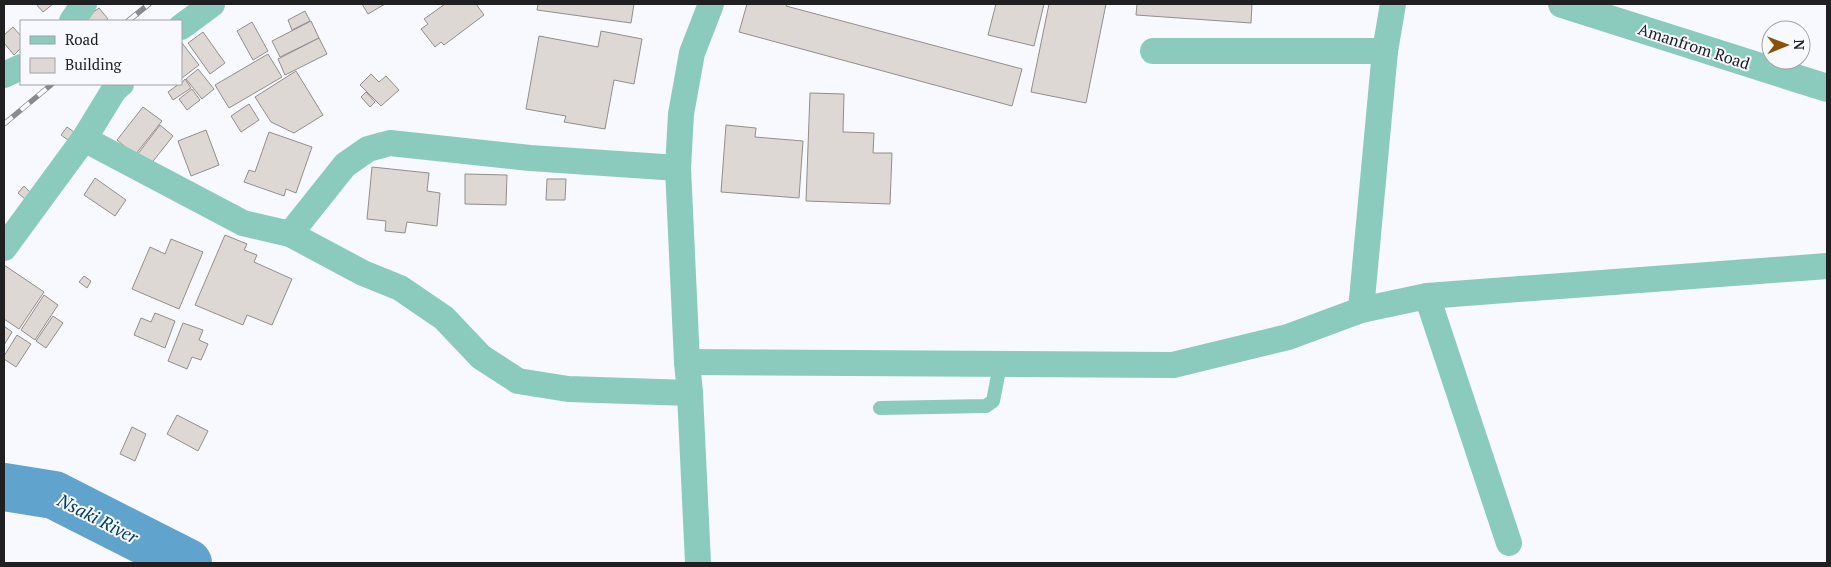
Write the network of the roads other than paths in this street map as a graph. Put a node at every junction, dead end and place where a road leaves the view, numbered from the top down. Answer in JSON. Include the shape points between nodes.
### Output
{"nodes":[{"id":1,"x":84,"y":4,"type":"edge"},
{"id":2,"x":212,"y":4,"type":"edge"},
{"id":3,"x":711,"y":4,"type":"edge"},
{"id":4,"x":1394,"y":4,"type":"edge"},
{"id":5,"x":1562,"y":4,"type":"edge"},
{"id":6,"x":73,"y":20,"type":"edge"},
{"id":7,"x":182,"y":27,"type":"edge"},
{"id":8,"x":1153,"y":51,"type":"dead end"},
{"id":9,"x":1385,"y":51,"type":"junction"},
{"id":10,"x":20,"y":67,"type":"edge"},
{"id":11,"x":4,"y":75,"type":"edge"},
{"id":12,"x":120,"y":85,"type":"edge"},
{"id":13,"x":1827,"y":88,"type":"edge"},
{"id":14,"x":84,"y":139,"type":"junction"},
{"id":15,"x":678,"y":168,"type":"junction"},
{"id":16,"x":290,"y":234,"type":"junction"},
{"id":17,"x":4,"y":248,"type":"edge"},
{"id":18,"x":1827,"y":266,"type":"edge"},
{"id":19,"x":1427,"y":296,"type":"junction"},
{"id":20,"x":1361,"y":310,"type":"junction"},
{"id":21,"x":687,"y":362,"type":"junction"},
{"id":22,"x":1000,"y":365,"type":"junction"},
{"id":23,"x":690,"y":393,"type":"junction"},
{"id":24,"x":880,"y":408,"type":"dead end"},
{"id":25,"x":1509,"y":543,"type":"dead end"},
{"id":26,"x":698,"y":563,"type":"edge"}],
"edges":[{"from":1,"to":6,"type":"street"},
{"from":2,"to":7,"type":"street"},
{"from":3,"to":15,"type":"street","via":[[692,53],[681,114]]},
{"from":4,"to":9,"type":"street"},
{"from":5,"to":13,"type":"street","name":"Amanfrom Road"},
{"from":8,"to":9,"type":"street"},
{"from":9,"to":20,"type":"street"},
{"from":10,"to":11,"type":"street"},
{"from":12,"to":14,"type":"street"},
{"from":14,"to":16,"type":"street","via":[[243,223]]},
{"from":14,"to":17,"type":"street"},
{"from":15,"to":16,"type":"street","via":[[530,158],[390,143],[368,150],[345,165]]},
{"from":15,"to":21,"type":"street"},
{"from":16,"to":23,"type":"street","via":[[363,273],[400,288],[444,318],[481,357],[518,381],[568,389]]},
{"from":18,"to":19,"type":"street"},
{"from":19,"to":20,"type":"street"},
{"from":19,"to":25,"type":"street"},
{"from":20,"to":22,"type":"street","via":[[1288,337],[1174,365]]},
{"from":21,"to":22,"type":"street"},
{"from":21,"to":23,"type":"street"},
{"from":22,"to":24,"type":"lane","via":[[993,401],[986,406]]},
{"from":23,"to":26,"type":"street"}]}
